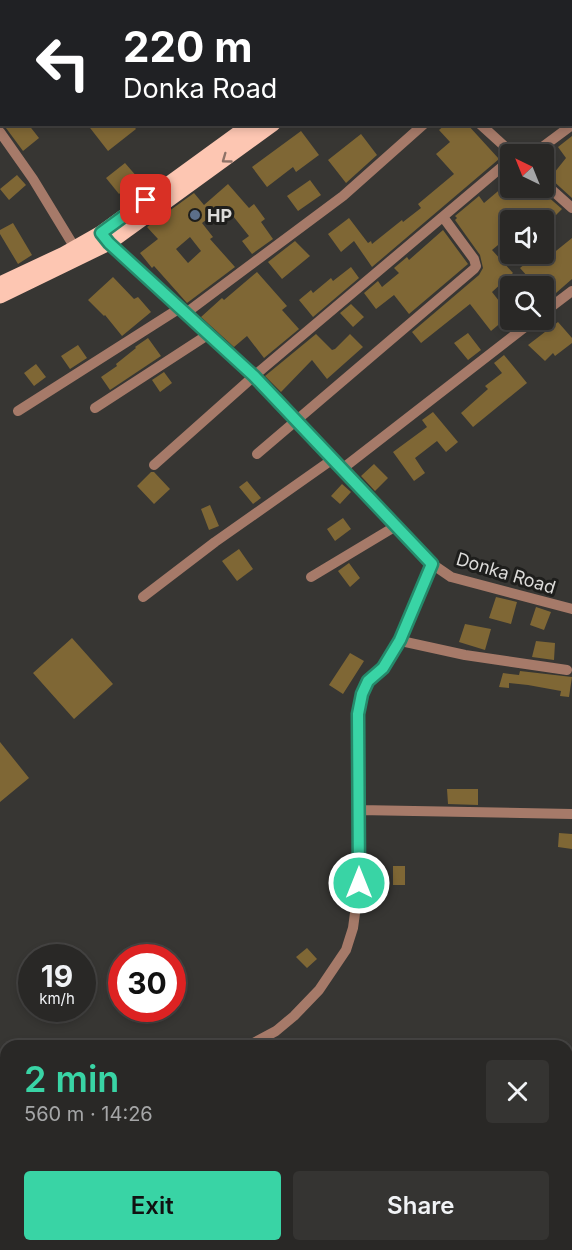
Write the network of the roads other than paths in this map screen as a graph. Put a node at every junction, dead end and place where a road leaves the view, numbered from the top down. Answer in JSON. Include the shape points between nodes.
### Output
{"nodes":[{"id":1,"x":248,"y":126,"type":"edge"},
{"id":2,"x":270,"y":126,"type":"edge"},
{"id":3,"x":422,"y":126,"type":"edge"},
{"id":4,"x":486,"y":126,"type":"edge"},
{"id":5,"x":571,"y":126,"type":"edge"},
{"id":6,"x":0,"y":132,"type":"edge"},
{"id":7,"x":503,"y":144,"type":"edge"},
{"id":8,"x":547,"y":144,"type":"edge"},
{"id":9,"x":500,"y":169,"type":"edge"},
{"id":10,"x":554,"y":192,"type":"edge"},
{"id":11,"x":572,"y":208,"type":"edge"},
{"id":12,"x":443,"y":217,"type":"junction"},
{"id":13,"x":105,"y":238,"type":"junction"},
{"id":14,"x":75,"y":248,"type":"junction"},
{"id":15,"x":0,"y":284,"type":"edge"},
{"id":16,"x":572,"y":291,"type":"edge"},
{"id":17,"x":0,"y":296,"type":"edge"},
{"id":18,"x":554,"y":305,"type":"edge"},
{"id":19,"x":183,"y":311,"type":"junction"},
{"id":20,"x":521,"y":330,"type":"edge"},
{"id":21,"x":208,"y":334,"type":"junction"},
{"id":22,"x":254,"y":376,"type":"junction"},
{"id":23,"x":95,"y":408,"type":"dead end"},
{"id":24,"x":18,"y":411,"type":"dead end"},
{"id":25,"x":296,"y":420,"type":"junction"},
{"id":26,"x":257,"y":454,"type":"dead end"},
{"id":27,"x":333,"y":459,"type":"junction"},
{"id":28,"x":154,"y":465,"type":"dead end"},
{"id":29,"x":342,"y":469,"type":"junction"},
{"id":30,"x":396,"y":526,"type":"junction"},
{"id":31,"x":432,"y":564,"type":"junction"},
{"id":32,"x":311,"y":576,"type":"dead end"},
{"id":33,"x":143,"y":597,"type":"dead end"},
{"id":34,"x":572,"y":609,"type":"edge"},
{"id":35,"x":400,"y":640,"type":"junction"},
{"id":36,"x":567,"y":670,"type":"dead end"},
{"id":37,"x":359,"y":810,"type":"junction"},
{"id":38,"x":572,"y":814,"type":"edge"},
{"id":39,"x":259,"y":1040,"type":"edge"}],
"edges":[{"from":1,"to":13,"type":"main road"},
{"from":2,"to":13,"type":"main road","one_way":true},
{"from":3,"to":19,"type":"street","via":[[343,196]]},
{"from":4,"to":7,"type":"street"},
{"from":5,"to":8,"type":"street"},
{"from":6,"to":14,"type":"street"},
{"from":9,"to":12,"type":"street"},
{"from":10,"to":11,"type":"street"},
{"from":12,"to":22,"type":"street"},
{"from":12,"to":25,"type":"street","via":[[474,259],[474,269]]},
{"from":13,"to":14,"type":"main road"},
{"from":13,"to":17,"type":"main road"},
{"from":13,"to":19,"type":"street","name":"Donka Road"},
{"from":14,"to":15,"type":"main road"},
{"from":16,"to":18,"type":"street"},
{"from":19,"to":21,"type":"street","name":"Donka Road"},
{"from":19,"to":24,"type":"street"},
{"from":20,"to":29,"type":"street"},
{"from":21,"to":22,"type":"street","name":"Donka Road"},
{"from":21,"to":23,"type":"street"},
{"from":22,"to":25,"type":"street","name":"Donka Road"},
{"from":22,"to":28,"type":"street"},
{"from":25,"to":26,"type":"street"},
{"from":25,"to":27,"type":"street","name":"Donka Road"},
{"from":27,"to":29,"type":"street","name":"Donka Road"},
{"from":27,"to":33,"type":"street"},
{"from":29,"to":30,"type":"street","name":"Donka Road"},
{"from":30,"to":31,"type":"street","name":"Donka Road"},
{"from":30,"to":32,"type":"street"},
{"from":31,"to":34,"type":"street","name":"Donka Road","via":[[451,577]]},
{"from":31,"to":35,"type":"street"},
{"from":35,"to":36,"type":"street","via":[[465,656]]},
{"from":35,"to":37,"type":"street","via":[[362,694],[358,714]]},
{"from":37,"to":38,"type":"street"},
{"from":37,"to":39,"type":"street","via":[[359,883],[346,950],[319,990],[294,1016]]}]}
